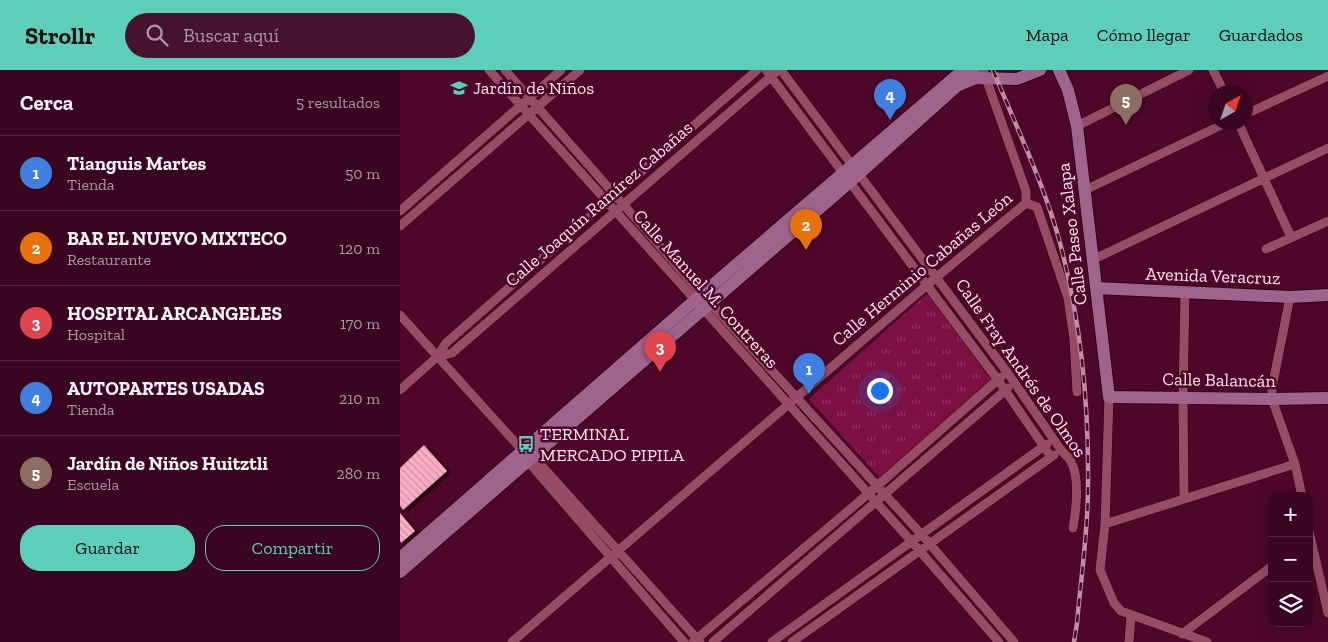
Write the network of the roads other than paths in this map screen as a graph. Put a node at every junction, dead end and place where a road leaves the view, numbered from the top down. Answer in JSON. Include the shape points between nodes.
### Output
{"nodes":[{"id":1,"x":489,"y":70,"type":"edge"},
{"id":2,"x":505,"y":70,"type":"edge"},
{"id":3,"x":561,"y":70,"type":"edge"},
{"id":4,"x":580,"y":70,"type":"edge"},
{"id":5,"x":757,"y":70,"type":"edge"},
{"id":6,"x":780,"y":70,"type":"edge"},
{"id":7,"x":1040,"y":70,"type":"edge"},
{"id":8,"x":1059,"y":70,"type":"edge"},
{"id":9,"x":1189,"y":70,"type":"edge"},
{"id":10,"x":1214,"y":70,"type":"edge"},
{"id":11,"x":768,"y":73,"type":"edge"},
{"id":12,"x":984,"y":73,"type":"edge"},
{"id":13,"x":1328,"y":76,"type":"edge"},
{"id":14,"x":1221,"y":85,"type":"edge"},
{"id":15,"x":529,"y":97,"type":"junction"},
{"id":16,"x":520,"y":105,"type":"junction"},
{"id":17,"x":536,"y":106,"type":"junction"},
{"id":18,"x":1253,"y":111,"type":"edge"},
{"id":19,"x":527,"y":114,"type":"junction"},
{"id":20,"x":706,"y":114,"type":"junction"},
{"id":21,"x":716,"y":125,"type":"junction"},
{"id":22,"x":1077,"y":126,"type":"junction"},
{"id":23,"x":1211,"y":130,"type":"edge"},
{"id":24,"x":1242,"y":130,"type":"edge"},
{"id":25,"x":673,"y":144,"type":"junction"},
{"id":26,"x":1328,"y":148,"type":"edge"},
{"id":27,"x":682,"y":155,"type":"junction"},
{"id":28,"x":851,"y":174,"type":"junction"},
{"id":29,"x":1264,"y":178,"type":"junction"},
{"id":30,"x":1085,"y":190,"type":"junction"},
{"id":31,"x":615,"y":195,"type":"junction"},
{"id":32,"x":606,"y":203,"type":"junction"},
{"id":33,"x":1026,"y":203,"type":"junction"},
{"id":34,"x":624,"y":205,"type":"junction"},
{"id":35,"x":400,"y":211,"type":"edge"},
{"id":36,"x":615,"y":213,"type":"junction"},
{"id":37,"x":1328,"y":221,"type":"edge"},
{"id":38,"x":400,"y":226,"type":"edge"},
{"id":39,"x":1291,"y":237,"type":"junction"},
{"id":40,"x":1266,"y":249,"type":"dead end"},
{"id":41,"x":552,"y":250,"type":"junction"},
{"id":42,"x":560,"y":260,"type":"junction"},
{"id":43,"x":1092,"y":260,"type":"junction"},
{"id":44,"x":936,"y":276,"type":"junction"},
{"id":45,"x":927,"y":285,"type":"junction"},
{"id":46,"x":1096,"y":288,"type":"junction"},
{"id":47,"x":1186,"y":293,"type":"junction"},
{"id":48,"x":1328,"y":295,"type":"edge"},
{"id":49,"x":1290,"y":297,"type":"junction"},
{"id":50,"x":496,"y":299,"type":"junction"},
{"id":51,"x":702,"y":302,"type":"junction"},
{"id":52,"x":504,"y":308,"type":"junction"},
{"id":53,"x":400,"y":315,"type":"edge"},
{"id":54,"x":437,"y":357,"type":"junction"},
{"id":55,"x":1007,"y":372,"type":"junction"},
{"id":56,"x":998,"y":380,"type":"junction"},
{"id":57,"x":1014,"y":383,"type":"junction"},
{"id":58,"x":400,"y":390,"type":"edge"},
{"id":59,"x":1005,"y":390,"type":"junction"},
{"id":60,"x":1077,"y":392,"type":"dead end"},
{"id":61,"x":796,"y":397,"type":"junction"},
{"id":62,"x":1109,"y":397,"type":"junction"},
{"id":63,"x":1183,"y":397,"type":"junction"},
{"id":64,"x":1328,"y":398,"type":"edge"},
{"id":65,"x":1272,"y":399,"type":"junction"},
{"id":66,"x":788,"y":404,"type":"junction"},
{"id":67,"x":1053,"y":439,"type":"junction"},
{"id":68,"x":1044,"y":446,"type":"junction"},
{"id":69,"x":1060,"y":450,"type":"junction"},
{"id":70,"x":527,"y":456,"type":"junction"},
{"id":71,"x":1051,"y":457,"type":"junction"},
{"id":72,"x":1295,"y":464,"type":"junction"},
{"id":73,"x":877,"y":486,"type":"junction"},
{"id":74,"x":1301,"y":492,"type":"edge"},
{"id":75,"x":868,"y":494,"type":"junction"},
{"id":76,"x":886,"y":495,"type":"junction"},
{"id":77,"x":1184,"y":499,"type":"junction"},
{"id":78,"x":877,"y":503,"type":"junction"},
{"id":79,"x":1105,"y":524,"type":"junction"},
{"id":80,"x":1073,"y":528,"type":"dead end"},
{"id":81,"x":922,"y":535,"type":"junction"},
{"id":82,"x":1311,"y":537,"type":"edge"},
{"id":83,"x":912,"y":542,"type":"junction"},
{"id":84,"x":930,"y":544,"type":"junction"},
{"id":85,"x":617,"y":550,"type":"junction"},
{"id":86,"x":921,"y":551,"type":"junction"},
{"id":87,"x":610,"y":557,"type":"junction"},
{"id":88,"x":400,"y":558,"type":"edge"},
{"id":89,"x":1268,"y":569,"type":"edge"},
{"id":90,"x":400,"y":572,"type":"edge"},
{"id":91,"x":1326,"y":593,"type":"edge"},
{"id":92,"x":1328,"y":613,"type":"edge"},
{"id":93,"x":1131,"y":616,"type":"junction"},
{"id":94,"x":1182,"y":634,"type":"junction"},
{"id":95,"x":1011,"y":639,"type":"edge"},
{"id":96,"x":696,"y":641,"type":"edge"},
{"id":97,"x":512,"y":642,"type":"edge"},
{"id":98,"x":684,"y":642,"type":"edge"},
{"id":99,"x":713,"y":642,"type":"edge"},
{"id":100,"x":772,"y":642,"type":"edge"},
{"id":101,"x":792,"y":642,"type":"edge"},
{"id":102,"x":1000,"y":642,"type":"edge"},
{"id":103,"x":1129,"y":642,"type":"edge"},
{"id":104,"x":1207,"y":642,"type":"edge"}],
"edges":[{"from":1,"to":16,"type":"street","name":"Calle Manuel M. Contreras"},
{"from":2,"to":15,"type":"street","name":"Calle Manuel M. Contreras"},
{"from":3,"to":15,"type":"street"},
{"from":4,"to":17,"type":"street"},
{"from":5,"to":20,"type":"street","name":"Calle Joaquín Ramírez Cabañas"},
{"from":6,"to":11,"type":"street","name":"Calle Joaquín Ramírez Cabañas"},
{"from":6,"to":28,"type":"street","name":"Calle Fray Andrés de Olmos"},
{"from":7,"to":12,"type":"main road","via":[[1025,77],[1007,78]]},
{"from":8,"to":22,"type":"main road","name":"Calle Paseo Xalapa"},
{"from":9,"to":22,"type":"street"},
{"from":10,"to":14,"type":"street"},
{"from":11,"to":21,"type":"street","name":"Calle Joaquín Ramírez Cabañas"},
{"from":11,"to":28,"type":"street","name":"Calle Fray Andrés de Olmos"},
{"from":12,"to":28,"type":"main road","via":[[957,86]]},
{"from":12,"to":33,"type":"street","name":"Calle Herminio Cabañas León","via":[[1026,191]]},
{"from":13,"to":18,"type":"street"},
{"from":15,"to":16,"type":"street"},
{"from":15,"to":17,"type":"street","name":"Calle Manuel M. Contreras"},
{"from":16,"to":19,"type":"street","name":"Calle Manuel M. Contreras"},
{"from":16,"to":35,"type":"street"},
{"from":17,"to":19,"type":"street"},
{"from":17,"to":31,"type":"street","name":"Calle Manuel M. Contreras"},
{"from":19,"to":32,"type":"street","name":"Calle Manuel M. Contreras"},
{"from":19,"to":38,"type":"street"},
{"from":20,"to":21,"type":"street"},
{"from":20,"to":25,"type":"street","name":"Calle Joaquín Ramírez Cabañas"},
{"from":21,"to":27,"type":"street","name":"Calle Joaquín Ramírez Cabañas"},
{"from":22,"to":30,"type":"main road","name":"Calle Paseo Xalapa"},
{"from":23,"to":30,"type":"street"},
{"from":24,"to":29,"type":"street"},
{"from":25,"to":27,"type":"street"},
{"from":25,"to":31,"type":"street","name":"Calle Joaquín Ramírez Cabañas"},
{"from":26,"to":29,"type":"street"},
{"from":27,"to":34,"type":"street","name":"Calle Joaquín Ramírez Cabañas"},
{"from":28,"to":44,"type":"street","name":"Calle Fray Andrés de Olmos"},
{"from":28,"to":45,"type":"street","name":"Calle Fray Andrés de Olmos"},
{"from":28,"to":51,"type":"main road"},
{"from":29,"to":39,"type":"street"},
{"from":29,"to":43,"type":"street"},
{"from":30,"to":43,"type":"main road","name":"Calle Paseo Xalapa"},
{"from":31,"to":32,"type":"street","name":"Calle Joaquín Ramírez Cabañas"},
{"from":31,"to":34,"type":"street","name":"Calle Manuel M. Contreras"},
{"from":32,"to":36,"type":"street","name":"Calle Manuel M. Contreras"},
{"from":32,"to":41,"type":"street","name":"Calle Joaquín Ramírez Cabañas"},
{"from":33,"to":44,"type":"street","name":"Calle Herminio Cabañas León"},
{"from":33,"to":60,"type":"street","via":[[1038,208],[1068,298]]},
{"from":34,"to":36,"type":"street","name":"Calle Joaquín Ramírez Cabañas"},
{"from":34,"to":51,"type":"street","name":"Calle Manuel M. Contreras"},
{"from":36,"to":42,"type":"street","name":"Calle Joaquín Ramírez Cabañas"},
{"from":36,"to":51,"type":"street","name":"Calle Manuel M. Contreras"},
{"from":37,"to":39,"type":"street"},
{"from":39,"to":40,"type":"street"},
{"from":41,"to":42,"type":"street"},
{"from":41,"to":50,"type":"street","name":"Calle Joaquín Ramírez Cabañas"},
{"from":42,"to":52,"type":"street","name":"Calle Joaquín Ramírez Cabañas"},
{"from":43,"to":46,"type":"main road","name":"Calle Paseo Xalapa"},
{"from":44,"to":45,"type":"street","name":"Calle Herminio Cabañas León"},
{"from":44,"to":55,"type":"street","name":"Calle Fray Andrés de Olmos"},
{"from":45,"to":56,"type":"street","name":"Calle Fray Andrés de Olmos"},
{"from":45,"to":61,"type":"street","name":"Calle Herminio Cabañas León"},
{"from":46,"to":47,"type":"main road","name":"Avenida Veracruz"},
{"from":46,"to":62,"type":"main road","name":"Calle Paseo Xalapa"},
{"from":47,"to":49,"type":"main road","name":"Avenida Veracruz"},
{"from":47,"to":63,"type":"street"},
{"from":48,"to":49,"type":"main road","name":"Avenida Veracruz"},
{"from":49,"to":65,"type":"street","via":[[1272,378]]},
{"from":50,"to":52,"type":"street"},
{"from":50,"to":54,"type":"street","name":"Calle Joaquín Ramírez Cabañas","via":[[446,343]]},
{"from":51,"to":61,"type":"street","name":"Calle Manuel M. Contreras"},
{"from":51,"to":66,"type":"street","name":"Calle Manuel M. Contreras"},
{"from":51,"to":70,"type":"main road"},
{"from":52,"to":54,"type":"street","name":"Calle Joaquín Ramírez Cabañas","via":[[452,353]]},
{"from":53,"to":54,"type":"street"},
{"from":54,"to":58,"type":"street","name":"Calle Joaquín Ramírez Cabañas"},
{"from":54,"to":70,"type":"street"},
{"from":55,"to":56,"type":"street"},
{"from":55,"to":57,"type":"street","name":"Calle Fray Andrés de Olmos"},
{"from":56,"to":59,"type":"street","name":"Calle Fray Andrés de Olmos"},
{"from":56,"to":73,"type":"street"},
{"from":57,"to":59,"type":"street"},
{"from":57,"to":67,"type":"street","name":"Calle Fray Andrés de Olmos"},
{"from":59,"to":68,"type":"street","name":"Calle Fray Andrés de Olmos"},
{"from":59,"to":76,"type":"street"},
{"from":61,"to":66,"type":"street","name":"Calle Herminio Cabañas León"},
{"from":61,"to":73,"type":"street","name":"Calle Manuel M. Contreras"},
{"from":62,"to":63,"type":"main road","name":"Calle Balancán"},
{"from":62,"to":79,"type":"street"},
{"from":63,"to":65,"type":"main road","name":"Calle Balancán"},
{"from":63,"to":77,"type":"street"},
{"from":64,"to":65,"type":"main road","name":"Calle Balancán"},
{"from":65,"to":72,"type":"street"},
{"from":66,"to":75,"type":"street","name":"Calle Manuel M. Contreras"},
{"from":66,"to":85,"type":"street","name":"Calle Herminio Cabañas León"},
{"from":67,"to":68,"type":"street"},
{"from":67,"to":69,"type":"street","name":"Calle Fray Andrés de Olmos"},
{"from":68,"to":71,"type":"street","name":"Calle Fray Andrés de Olmos"},
{"from":68,"to":81,"type":"street"},
{"from":69,"to":71,"type":"street"},
{"from":69,"to":80,"type":"street","name":"Calle Fray Andrés de Olmos","via":[[1071,460],[1075,474]]},
{"from":70,"to":85,"type":"street"},
{"from":70,"to":87,"type":"street"},
{"from":70,"to":88,"type":"main road"},
{"from":70,"to":90,"type":"main road"},
{"from":71,"to":84,"type":"street"},
{"from":72,"to":74,"type":"street"},
{"from":72,"to":77,"type":"street"},
{"from":73,"to":75,"type":"street"},
{"from":73,"to":76,"type":"street","name":"Calle Manuel M. Contreras"},
{"from":75,"to":78,"type":"street","name":"Calle Manuel M. Contreras"},
{"from":75,"to":96,"type":"street"},
{"from":76,"to":78,"type":"street"},
{"from":76,"to":81,"type":"street","name":"Calle Manuel M. Contreras"},
{"from":77,"to":79,"type":"street"},
{"from":78,"to":83,"type":"street","name":"Calle Manuel M. Contreras"},
{"from":78,"to":99,"type":"street"},
{"from":79,"to":93,"type":"street","via":[[1100,570],[1117,609]]},
{"from":81,"to":83,"type":"street"},
{"from":81,"to":84,"type":"street","name":"Calle Manuel M. Contreras"},
{"from":82,"to":91,"type":"street"},
{"from":83,"to":86,"type":"street","name":"Calle Manuel M. Contreras"},
{"from":83,"to":100,"type":"street"},
{"from":84,"to":86,"type":"street"},
{"from":84,"to":95,"type":"street","name":"Calle Manuel M. Contreras"},
{"from":85,"to":87,"type":"street","name":"Calle Herminio Cabañas León"},
{"from":85,"to":96,"type":"street"},
{"from":86,"to":101,"type":"street"},
{"from":86,"to":102,"type":"street","name":"Calle Manuel M. Contreras"},
{"from":87,"to":97,"type":"street","name":"Calle Herminio Cabañas León"},
{"from":87,"to":98,"type":"street"},
{"from":89,"to":94,"type":"street"},
{"from":91,"to":92,"type":"street"},
{"from":93,"to":94,"type":"street"},
{"from":93,"to":103,"type":"street"},
{"from":94,"to":104,"type":"street"},
{"from":95,"to":102,"type":"street"}]}
